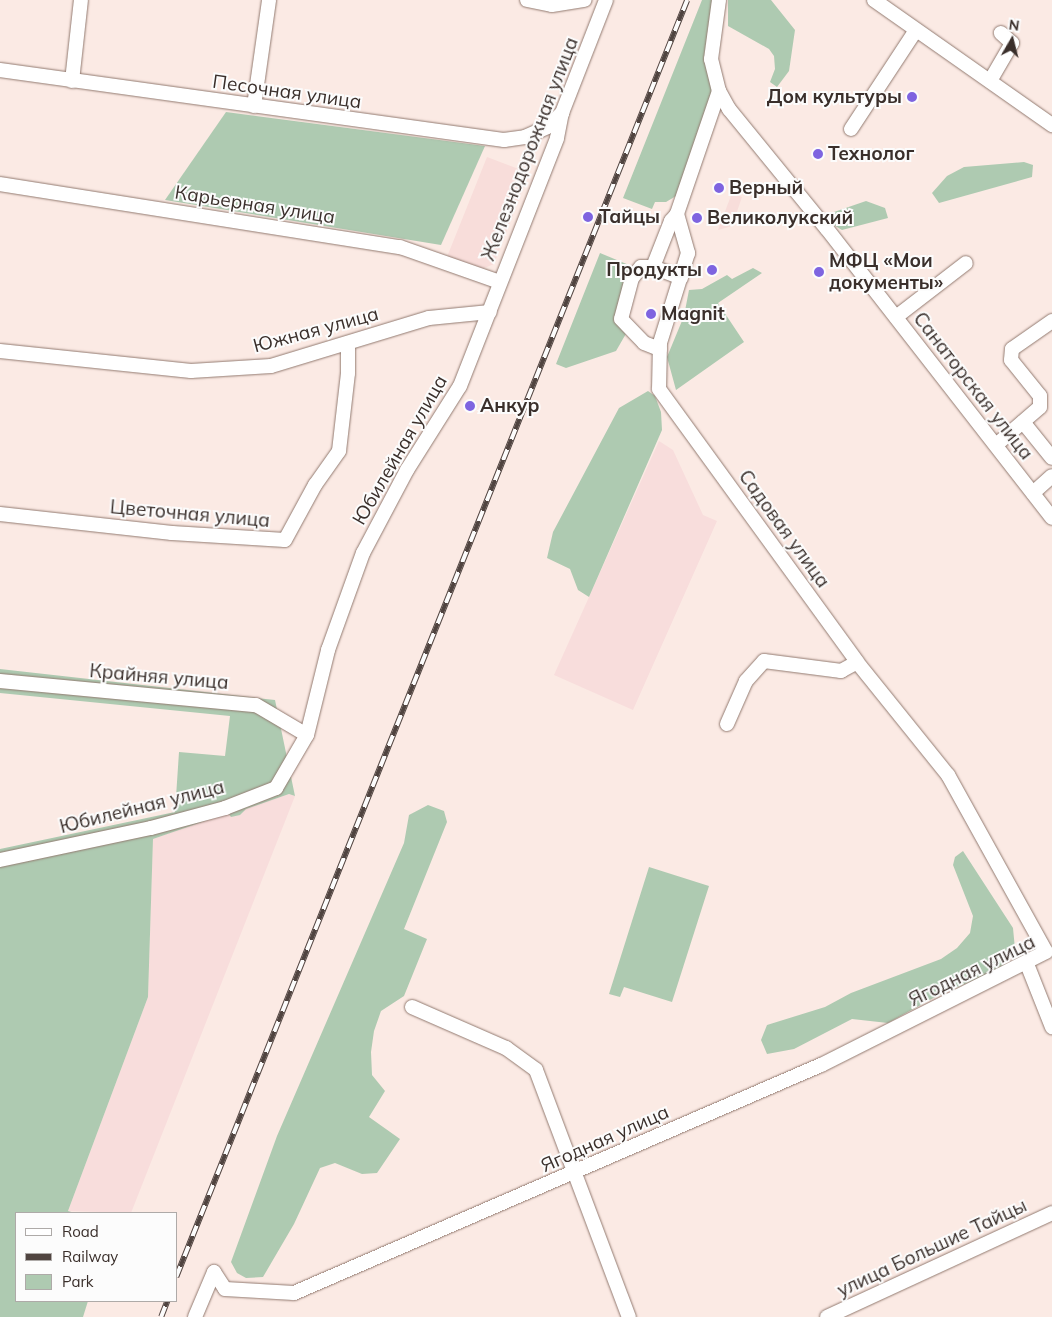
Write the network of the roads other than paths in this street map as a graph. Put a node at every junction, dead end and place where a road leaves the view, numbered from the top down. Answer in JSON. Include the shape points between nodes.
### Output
{"nodes":[{"id":1,"x":81,"y":0,"type":"edge"},
{"id":2,"x":269,"y":0,"type":"edge"},
{"id":3,"x":527,"y":0,"type":"edge"},
{"id":4,"x":585,"y":0,"type":"edge"},
{"id":5,"x":606,"y":0,"type":"edge"},
{"id":6,"x":719,"y":0,"type":"edge"},
{"id":7,"x":874,"y":0,"type":"edge"},
{"id":8,"x":916,"y":30,"type":"junction"},
{"id":9,"x":1001,"y":34,"type":"dead end"},
{"id":10,"x":0,"y":70,"type":"edge"},
{"id":11,"x":72,"y":81,"type":"junction"},
{"id":12,"x":990,"y":81,"type":"junction"},
{"id":13,"x":718,"y":91,"type":"junction"},
{"id":14,"x":254,"y":106,"type":"junction"},
{"id":15,"x":562,"y":113,"type":"junction"},
{"id":16,"x":1052,"y":125,"type":"edge"},
{"id":17,"x":851,"y":128,"type":"dead end"},
{"id":18,"x":0,"y":184,"type":"edge"},
{"id":19,"x":677,"y":214,"type":"junction"},
{"id":20,"x":966,"y":263,"type":"dead end"},
{"id":21,"x":652,"y":268,"type":"junction"},
{"id":22,"x":681,"y":278,"type":"junction"},
{"id":23,"x":500,"y":282,"type":"junction"},
{"id":24,"x":490,"y":312,"type":"junction"},
{"id":25,"x":896,"y":317,"type":"junction"},
{"id":26,"x":1052,"y":321,"type":"edge"},
{"id":27,"x":348,"y":343,"type":"junction"},
{"id":28,"x":660,"y":350,"type":"junction"},
{"id":29,"x":0,"y":351,"type":"edge"},
{"id":30,"x":1023,"y":422,"type":"junction"},
{"id":31,"x":996,"y":445,"type":"junction"},
{"id":32,"x":1052,"y":458,"type":"edge"},
{"id":33,"x":1052,"y":476,"type":"edge"},
{"id":34,"x":1032,"y":493,"type":"junction"},
{"id":35,"x":0,"y":514,"type":"edge"},
{"id":36,"x":1052,"y":518,"type":"edge"},
{"id":37,"x":857,"y":662,"type":"junction"},
{"id":38,"x":0,"y":681,"type":"edge"},
{"id":39,"x":727,"y":724,"type":"dead end"},
{"id":40,"x":307,"y":735,"type":"junction"},
{"id":41,"x":0,"y":860,"type":"edge"},
{"id":42,"x":1049,"y":954,"type":"edge"},
{"id":43,"x":1027,"y":964,"type":"junction"},
{"id":44,"x":412,"y":1006,"type":"dead end"},
{"id":45,"x":1052,"y":1027,"type":"edge"},
{"id":46,"x":573,"y":1174,"type":"junction"},
{"id":47,"x":1052,"y":1213,"type":"edge"},
{"id":48,"x":195,"y":1317,"type":"edge"},
{"id":49,"x":629,"y":1317,"type":"edge"},
{"id":50,"x":827,"y":1317,"type":"edge"}],
"edges":[{"from":1,"to":11,"type":"street"},
{"from":2,"to":14,"type":"street"},
{"from":3,"to":4,"type":"street","via":[[552,5]]},
{"from":5,"to":15,"type":"street","name":"Железнодорожная улица"},
{"from":6,"to":13,"type":"street","name":"Санаторская улица","via":[[711,59]]},
{"from":7,"to":8,"type":"street"},
{"from":8,"to":12,"type":"street"},
{"from":8,"to":17,"type":"street"},
{"from":9,"to":12,"type":"street","via":[[1012,42]]},
{"from":10,"to":11,"type":"street","name":"Песочная улица"},
{"from":11,"to":14,"type":"street","name":"Песочная улица"},
{"from":12,"to":16,"type":"street"},
{"from":13,"to":19,"type":"street"},
{"from":13,"to":25,"type":"street","name":"Санаторская улица"},
{"from":14,"to":15,"type":"street","name":"Песочная улица","via":[[504,140],[525,137],[548,127]]},
{"from":15,"to":23,"type":"street","name":"Железнодорожная улица","via":[[557,138]]},
{"from":18,"to":23,"type":"street","name":"Карьерная улица","via":[[400,247]]},
{"from":19,"to":21,"type":"street","via":[[671,221]]},
{"from":19,"to":22,"type":"street","name":"Садовая улица","via":[[688,253]]},
{"from":20,"to":25,"type":"street"},
{"from":21,"to":22,"type":"street"},
{"from":21,"to":28,"type":"street","via":[[641,268],[632,278],[621,319],[644,343]]},
{"from":22,"to":28,"type":"street","name":"Садовая улица"},
{"from":23,"to":24,"type":"street","name":"Железнодорожная улица"},
{"from":24,"to":27,"type":"street","name":"Южная улица","via":[[429,318]]},
{"from":24,"to":40,"type":"street","name":"Юбилейная улица","via":[[460,386],[407,470],[363,553],[328,650]]},
{"from":25,"to":31,"type":"street","name":"Санаторская улица"},
{"from":26,"to":30,"type":"street","via":[[1012,349],[1011,360],[1040,396],[1040,407]]},
{"from":27,"to":29,"type":"street","name":"Южная улица","via":[[271,366],[191,371]]},
{"from":27,"to":35,"type":"street","name":"Цветочная улица","via":[[339,451],[285,540],[172,533]]},
{"from":28,"to":37,"type":"street","name":"Садовая улица","via":[[659,389]]},
{"from":30,"to":31,"type":"street"},
{"from":30,"to":32,"type":"street"},
{"from":31,"to":34,"type":"street","name":"Санаторская улица"},
{"from":33,"to":34,"type":"street"},
{"from":34,"to":36,"type":"street","name":"Санаторская улица"},
{"from":37,"to":39,"type":"street","via":[[841,671],[764,661],[746,680]]},
{"from":37,"to":42,"type":"street","name":"Садовая улица","via":[[948,775]]},
{"from":38,"to":40,"type":"street","name":"Крайняя улица","via":[[256,705]]},
{"from":40,"to":41,"type":"street","name":"Юбилейная улица","via":[[276,788],[225,808],[151,828]]},
{"from":42,"to":43,"type":"street","name":"Ягодная улица"},
{"from":43,"to":45,"type":"street"},
{"from":43,"to":46,"type":"street","name":"Ягодная улица","via":[[821,1065]]},
{"from":44,"to":46,"type":"street","via":[[506,1048],[536,1070]]},
{"from":46,"to":48,"type":"street","name":"Ягодная улица","via":[[294,1293],[225,1290],[214,1272]]},
{"from":46,"to":49,"type":"street"},
{"from":47,"to":50,"type":"street","name":"улица Большие Тайцы"}]}
